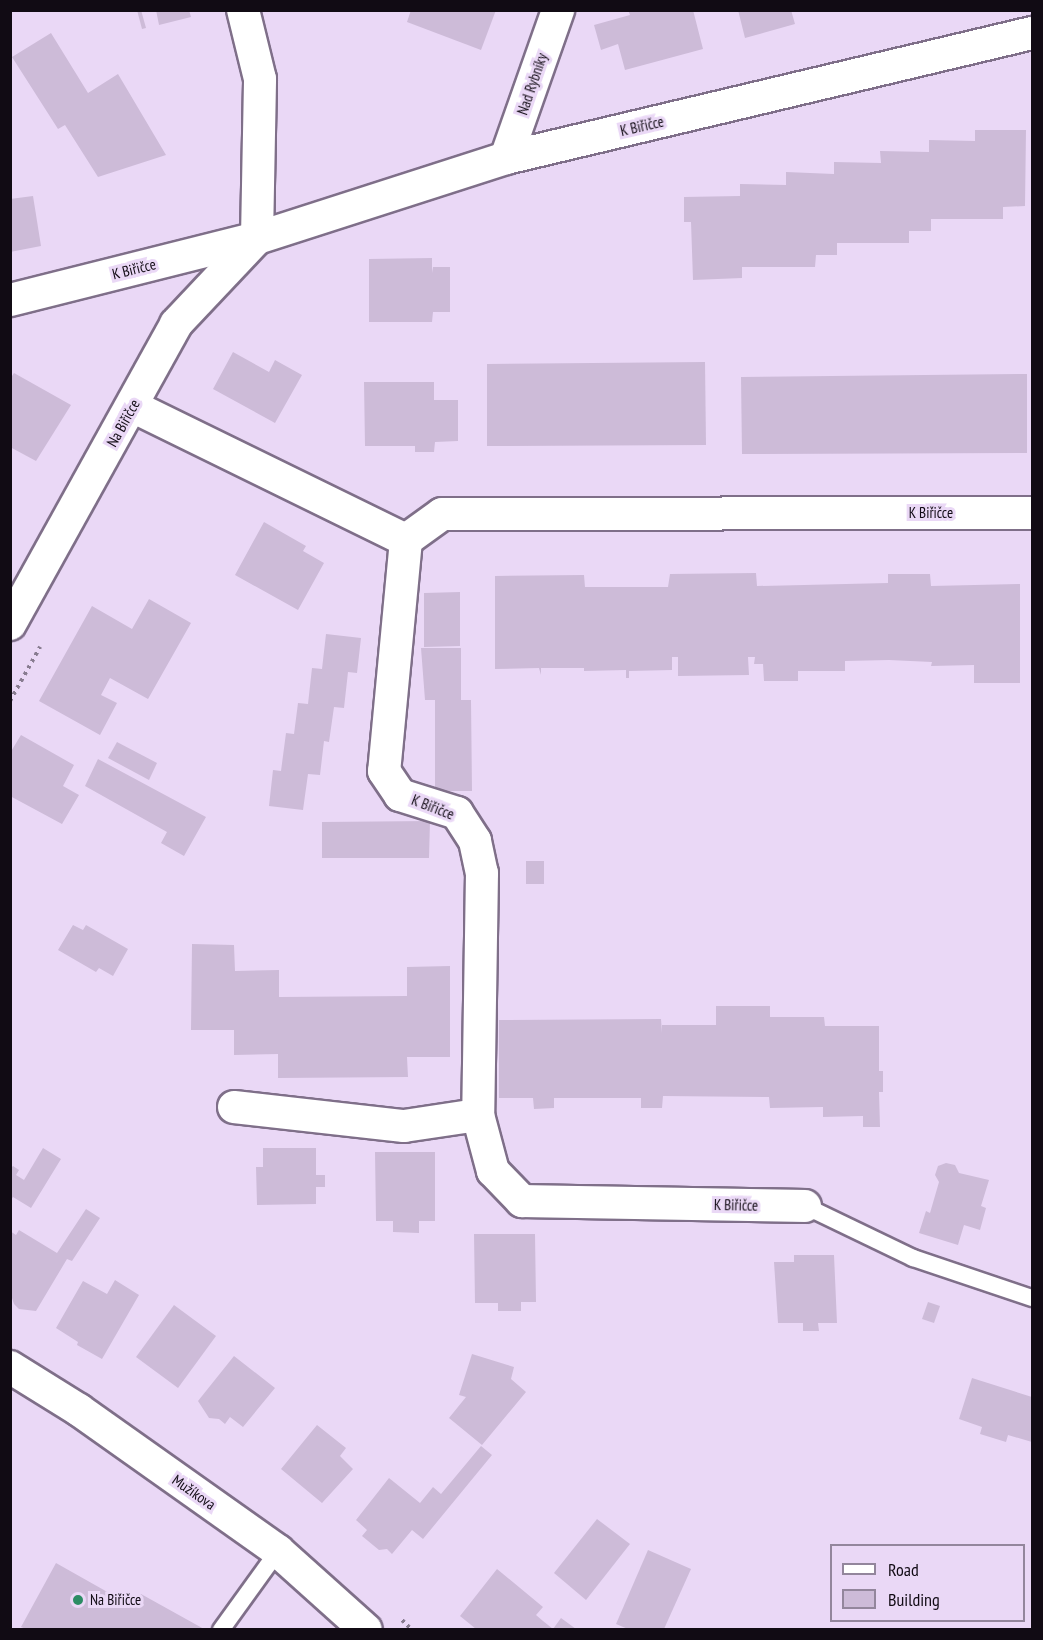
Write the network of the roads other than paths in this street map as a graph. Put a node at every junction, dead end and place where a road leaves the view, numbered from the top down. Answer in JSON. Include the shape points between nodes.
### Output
{"nodes":[{"id":1,"x":243,"y":10,"type":"edge"},
{"id":2,"x":558,"y":10,"type":"edge"},
{"id":3,"x":1032,"y":33,"type":"edge"},
{"id":4,"x":506,"y":158,"type":"junction"},
{"id":5,"x":257,"y":238,"type":"junction"},
{"id":6,"x":10,"y":300,"type":"edge"},
{"id":7,"x":132,"y":406,"type":"junction"},
{"id":8,"x":1032,"y":513,"type":"edge"},
{"id":9,"x":406,"y":540,"type":"junction"},
{"id":10,"x":10,"y":624,"type":"edge"},
{"id":11,"x":234,"y":1107,"type":"dead end"},
{"id":12,"x":478,"y":1115,"type":"junction"},
{"id":13,"x":806,"y":1206,"type":"joint"},
{"id":14,"x":1032,"y":1298,"type":"edge"},
{"id":15,"x":10,"y":1367,"type":"edge"},
{"id":16,"x":278,"y":1551,"type":"junction"},
{"id":17,"x":221,"y":1629,"type":"edge"},
{"id":18,"x":366,"y":1629,"type":"edge"}],
"edges":[{"from":1,"to":5,"type":"street","via":[[260,79]]},
{"from":2,"to":4,"type":"street","name":"Nad Rybníky"},
{"from":3,"to":4,"type":"street","name":"K Biřičce"},
{"from":4,"to":5,"type":"street","name":"K Biřičce"},
{"from":5,"to":6,"type":"street","name":"K Biřičce"},
{"from":5,"to":7,"type":"street","name":"Na Biřičce","via":[[176,324]]},
{"from":7,"to":9,"type":"street"},
{"from":7,"to":10,"type":"street","name":"Na Biřičce"},
{"from":8,"to":9,"type":"street","name":"K Biřičce","via":[[442,514]]},
{"from":9,"to":12,"type":"street","name":"K Biřičce","via":[[384,771],[400,795],[457,813],[475,841],[482,873]]},
{"from":11,"to":12,"type":"street","via":[[404,1126]]},
{"from":12,"to":13,"type":"street","name":"K Biřičce","via":[[493,1171],[522,1201]]},
{"from":13,"to":14,"type":"lane","name":"K Biřičce","via":[[913,1258]]},
{"from":15,"to":16,"type":"street","name":"Mužíkova","via":[[79,1410]]},
{"from":16,"to":17,"type":"lane"},
{"from":16,"to":18,"type":"street","name":"Mužíkova"}]}
